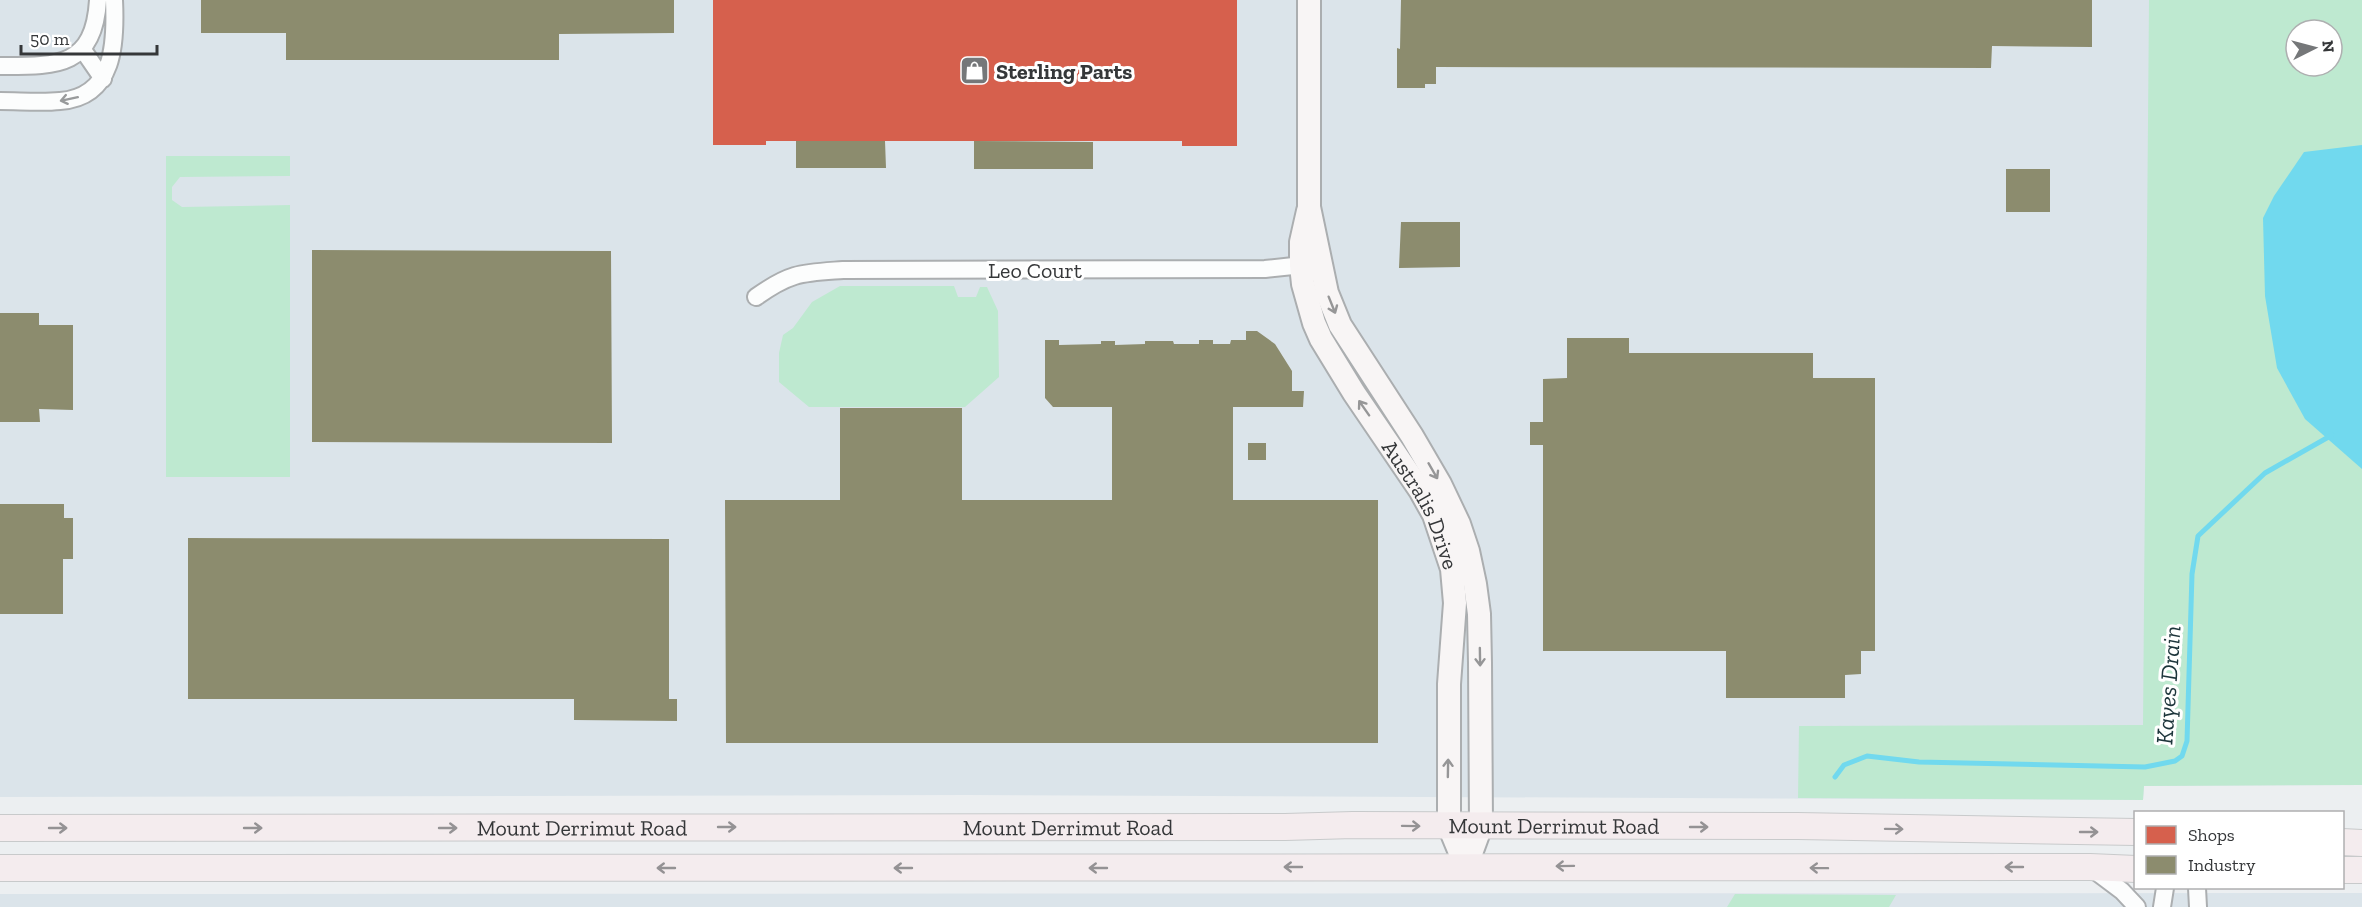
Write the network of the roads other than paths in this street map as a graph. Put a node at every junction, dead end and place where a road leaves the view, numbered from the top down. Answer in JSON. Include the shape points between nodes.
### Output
{"nodes":[{"id":1,"x":98,"y":0,"type":"edge"},
{"id":2,"x":114,"y":0,"type":"edge"},
{"id":3,"x":1309,"y":0,"type":"edge"},
{"id":4,"x":83,"y":50,"type":"junction"},
{"id":5,"x":0,"y":66,"type":"edge"},
{"id":6,"x":103,"y":79,"type":"junction"},
{"id":7,"x":0,"y":101,"type":"edge"},
{"id":8,"x":1311,"y":264,"type":"junction"},
{"id":9,"x":756,"y":297,"type":"dead end"},
{"id":10,"x":1449,"y":826,"type":"junction"},
{"id":11,"x":1481,"y":826,"type":"junction"},
{"id":12,"x":0,"y":828,"type":"edge"},
{"id":13,"x":2134,"y":832,"type":"edge"},
{"id":14,"x":2344,"y":842,"type":"edge"},
{"id":15,"x":2362,"y":843,"type":"edge"},
{"id":16,"x":1466,"y":867,"type":"junction"},
{"id":17,"x":2090,"y":867,"type":"junction"},
{"id":18,"x":0,"y":868,"type":"edge"},
{"id":19,"x":2134,"y":869,"type":"edge"},
{"id":20,"x":2344,"y":870,"type":"edge"},
{"id":21,"x":2362,"y":870,"type":"edge"},
{"id":22,"x":2165,"y":889,"type":"edge"},
{"id":23,"x":2197,"y":889,"type":"edge"},
{"id":24,"x":2137,"y":907,"type":"edge"},
{"id":25,"x":2162,"y":907,"type":"edge"},
{"id":26,"x":2198,"y":907,"type":"edge"}],
"edges":[{"from":1,"to":4,"type":"street","via":[[97,17]]},
{"from":2,"to":6,"type":"street","via":[[113,52]]},
{"from":3,"to":8,"type":"street","name":"Australis Drive"},
{"from":4,"to":5,"type":"street","via":[[67,60],[42,66]]},
{"from":4,"to":6,"type":"street"},
{"from":6,"to":7,"type":"street","one_way":true,"via":[[85,95],[73,99]]},
{"from":8,"to":9,"type":"street","name":"Leo Court","via":[[1256,269],[843,270],[802,273],[780,280]]},
{"from":10,"to":8,"type":"street","name":"Australis Drive","one_way":true,"via":[[1449,684],[1455,603],[1452,569],[1434,515],[1420,490],[1321,339],[1307,303]]},
{"from":8,"to":11,"type":"street","name":"Australis Drive","one_way":true,"via":[[1340,326],[1440,484],[1468,551],[1479,614]]},
{"from":10,"to":11,"type":"main road","name":"Mount Derrimut Road"},
{"from":12,"to":10,"type":"main road","name":"Mount Derrimut Road","one_way":true},
{"from":10,"to":16,"type":"street"},
{"from":11,"to":13,"type":"main road","name":"Mount Derrimut Road","one_way":true},
{"from":11,"to":16,"type":"street"},
{"from":14,"to":15,"type":"main road"},
{"from":17,"to":16,"type":"main road","name":"Mount Derrimut Road","one_way":true},
{"from":16,"to":18,"type":"main road","name":"Mount Derrimut Road","one_way":true},
{"from":17,"to":19,"type":"main road","name":"Mount Derrimut Road"},
{"from":17,"to":24,"type":"street"},
{"from":20,"to":21,"type":"main road"},
{"from":22,"to":25,"type":"street"},
{"from":23,"to":26,"type":"street"}]}
